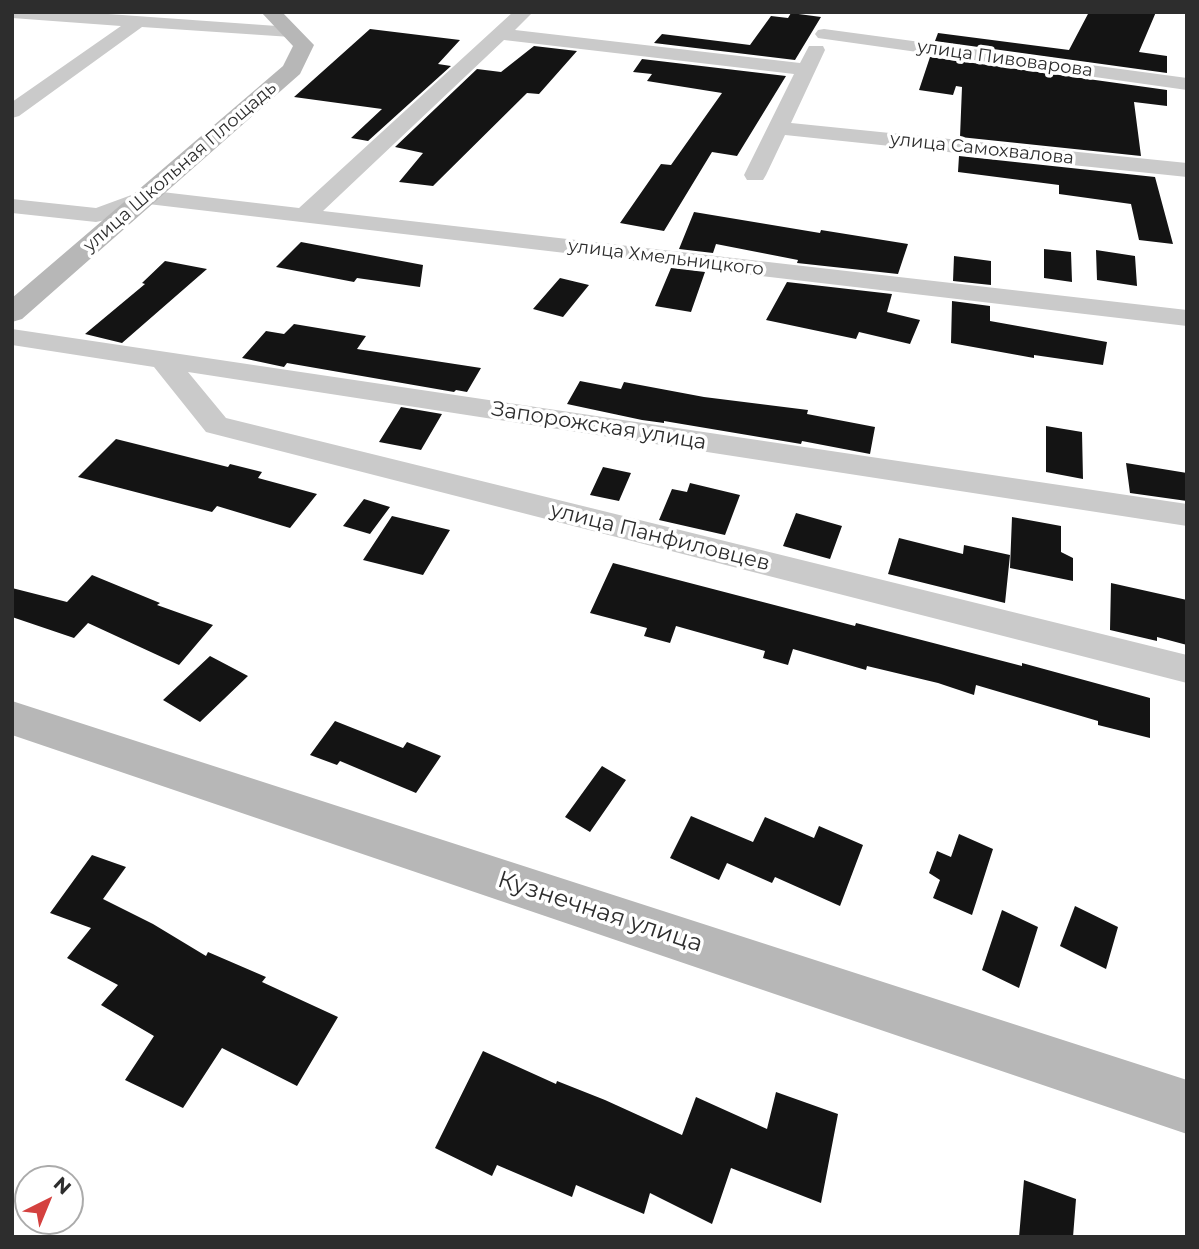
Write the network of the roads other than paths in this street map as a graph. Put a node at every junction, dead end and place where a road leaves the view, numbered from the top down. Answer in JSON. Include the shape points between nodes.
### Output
{"nodes":[{"id":1,"x":271,"y":12,"type":"edge"},
{"id":2,"x":524,"y":12,"type":"edge"},
{"id":3,"x":834,"y":12,"type":"edge"},
{"id":4,"x":12,"y":13,"type":"edge"},
{"id":5,"x":138,"y":22,"type":"junction"},
{"id":6,"x":291,"y":33,"type":"junction"},
{"id":7,"x":500,"y":34,"type":"junction"},
{"id":8,"x":824,"y":34,"type":"junction"},
{"id":9,"x":806,"y":70,"type":"junction"},
{"id":10,"x":1187,"y":84,"type":"edge"},
{"id":11,"x":12,"y":112,"type":"edge"},
{"id":12,"x":778,"y":128,"type":"junction"},
{"id":13,"x":1187,"y":170,"type":"edge"},
{"id":14,"x":754,"y":175,"type":"dead end"},
{"id":15,"x":145,"y":197,"type":"junction"},
{"id":16,"x":12,"y":205,"type":"edge"},
{"id":17,"x":304,"y":216,"type":"junction"},
{"id":18,"x":12,"y":313,"type":"edge"},
{"id":19,"x":1187,"y":318,"type":"edge"},
{"id":20,"x":12,"y":337,"type":"edge"},
{"id":21,"x":162,"y":359,"type":"junction"},
{"id":22,"x":1187,"y":515,"type":"edge"},
{"id":23,"x":1187,"y":669,"type":"edge"},
{"id":24,"x":12,"y":718,"type":"edge"},
{"id":25,"x":1187,"y":1107,"type":"edge"}],
"edges":[{"from":1,"to":6,"type":"main road"},
{"from":2,"to":7,"type":"street"},
{"from":3,"to":8,"type":"street"},
{"from":4,"to":5,"type":"street"},
{"from":5,"to":6,"type":"street"},
{"from":5,"to":11,"type":"street"},
{"from":6,"to":15,"type":"main road","name":"улица Школьная Площадь","via":[[304,45],[292,69]]},
{"from":7,"to":9,"type":"street"},
{"from":7,"to":17,"type":"street"},
{"from":8,"to":9,"type":"street"},
{"from":8,"to":10,"type":"street","name":"улица Пивоварова"},
{"from":9,"to":12,"type":"street"},
{"from":12,"to":13,"type":"street","name":"улица Самохвалова"},
{"from":12,"to":14,"type":"street"},
{"from":15,"to":16,"type":"street","via":[[96,215]]},
{"from":15,"to":17,"type":"street","name":"улица Хмельницкого"},
{"from":15,"to":18,"type":"main road","name":"улица Школьная Площадь"},
{"from":17,"to":19,"type":"street","name":"улица Хмельницкого"},
{"from":20,"to":21,"type":"street","name":"Запорожская улица"},
{"from":21,"to":22,"type":"street","name":"Запорожская улица"},
{"from":21,"to":23,"type":"street","name":"улица Панфиловцев","via":[[216,425]]},
{"from":24,"to":25,"type":"main road","name":"Кузнечная улица"}]}
